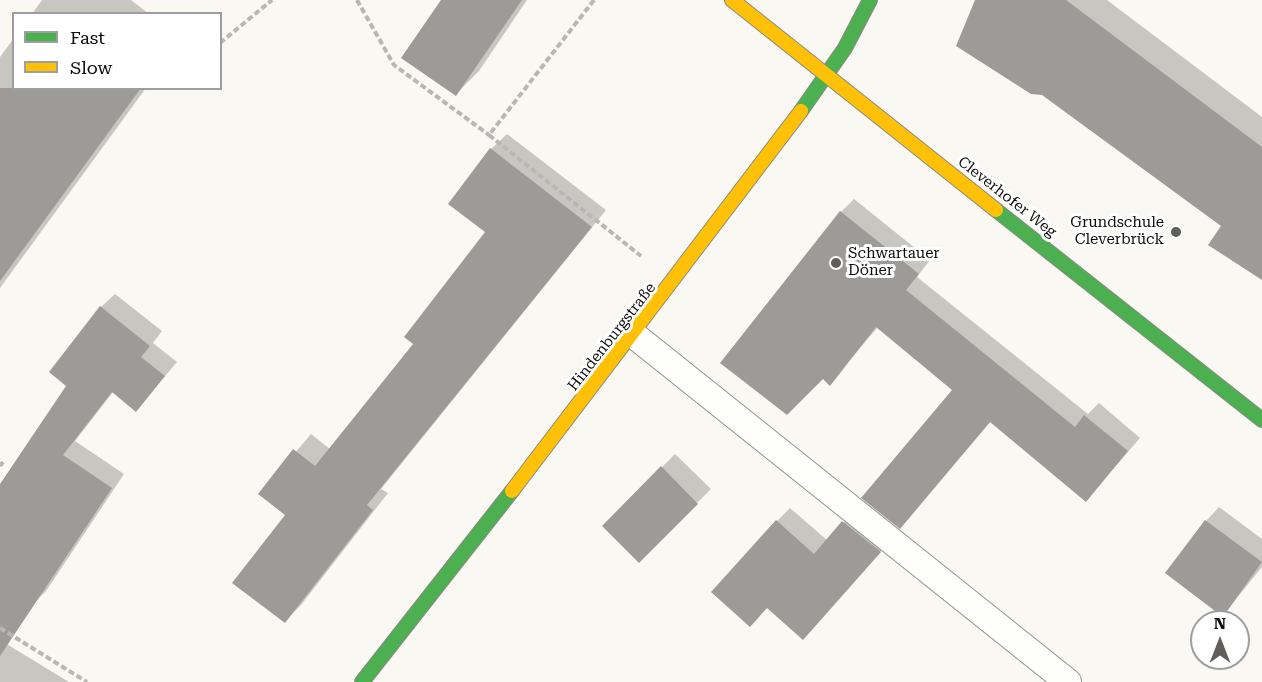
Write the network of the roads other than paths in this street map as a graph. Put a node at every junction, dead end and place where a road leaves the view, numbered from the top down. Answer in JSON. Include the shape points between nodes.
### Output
{"nodes":[{"id":1,"x":732,"y":0,"type":"edge"},
{"id":2,"x":870,"y":0,"type":"edge"},
{"id":3,"x":826,"y":75,"type":"junction"},
{"id":4,"x":635,"y":336,"type":"junction"},
{"id":5,"x":1262,"y":420,"type":"edge"},
{"id":6,"x":362,"y":682,"type":"edge"},
{"id":7,"x":1068,"y":682,"type":"edge"}],
"edges":[{"from":1,"to":3,"type":"street","name":"Cleverhofer Weg"},
{"from":2,"to":3,"type":"street","name":"Hindenburgstraße"},
{"from":3,"to":4,"type":"street","name":"Hindenburgstraße"},
{"from":3,"to":5,"type":"street","name":"Cleverhofer Weg"},
{"from":4,"to":6,"type":"street","name":"Hindenburgstraße"},
{"from":4,"to":7,"type":"lane"}]}
